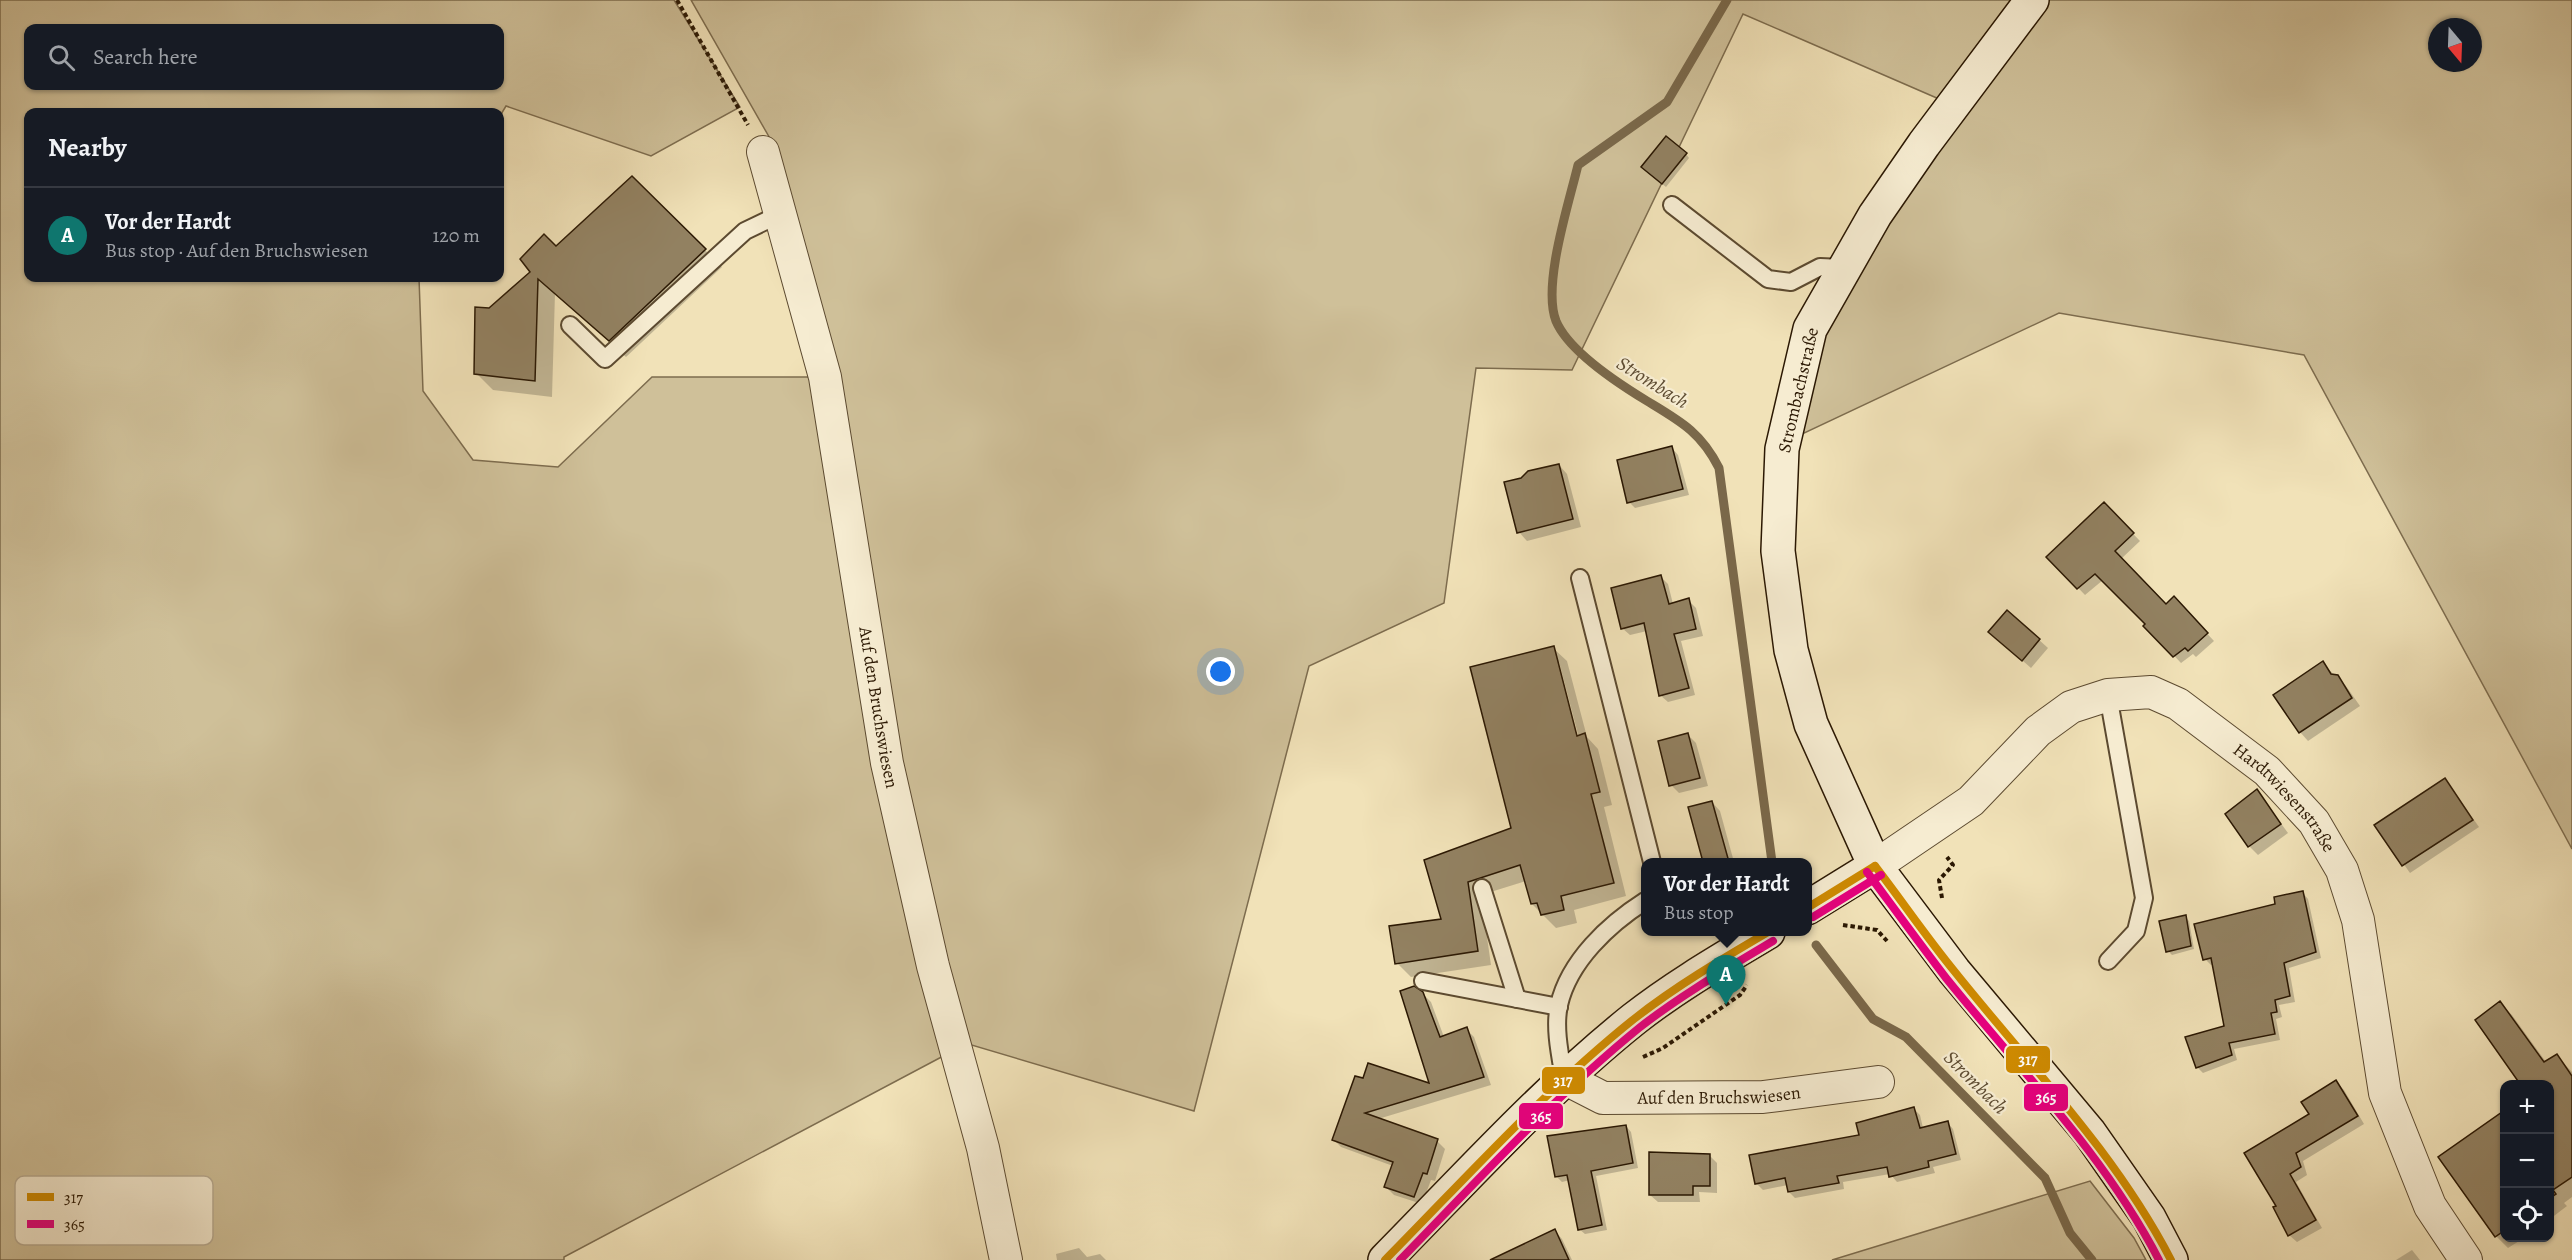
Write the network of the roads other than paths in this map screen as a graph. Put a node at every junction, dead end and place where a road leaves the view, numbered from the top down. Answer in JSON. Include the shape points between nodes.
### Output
{"nodes":[{"id":1,"x":2032,"y":0,"type":"edge"},
{"id":2,"x":763,"y":152,"type":"road end"},
{"id":3,"x":1672,"y":205,"type":"dead end"},
{"id":4,"x":780,"y":214,"type":"junction"},
{"id":5,"x":1843,"y":268,"type":"junction"},
{"id":6,"x":570,"y":324,"type":"dead end"},
{"id":7,"x":1580,"y":578,"type":"dead end"},
{"id":8,"x":2108,"y":695,"type":"junction"},
{"id":9,"x":1651,"y":858,"type":"edge"},
{"id":10,"x":1875,"y":866,"type":"junction"},
{"id":11,"x":1482,"y":888,"type":"dead end"},
{"id":12,"x":1641,"y":904,"type":"edge"},
{"id":13,"x":1812,"y":905,"type":"edge"},
{"id":14,"x":1761,"y":936,"type":"edge"},
{"id":15,"x":2108,"y":961,"type":"dead end"},
{"id":16,"x":1423,"y":981,"type":"dead end"},
{"id":17,"x":1517,"y":999,"type":"junction"},
{"id":18,"x":1559,"y":1006,"type":"junction"},
{"id":19,"x":1564,"y":1078,"type":"junction"},
{"id":20,"x":1878,"y":1082,"type":"dead end"},
{"id":21,"x":1006,"y":1260,"type":"edge"},
{"id":22,"x":1384,"y":1260,"type":"edge"},
{"id":23,"x":2171,"y":1260,"type":"edge"},
{"id":24,"x":2466,"y":1260,"type":"edge"}],
"edges":[{"from":1,"to":5,"type":"main road","name":"Strombachstraße","via":[[1924,144]]},
{"from":2,"to":4,"type":"street","name":"Auf den Bruchswiesen"},
{"from":3,"to":5,"type":"lane","via":[[1768,279],[1791,282],[1820,267]]},
{"from":4,"to":6,"type":"lane","via":[[745,231],[606,359]]},
{"from":4,"to":21,"type":"street","name":"Auf den Bruchswiesen","via":[[825,377],[887,763],[933,966],[984,1148]]},
{"from":5,"to":10,"type":"main road","name":"Strombachstraße","via":[[1810,329],[1782,449],[1778,551],[1791,650],[1811,724]]},
{"from":7,"to":9,"type":"lane"},
{"from":8,"to":10,"type":"street","name":"Hardtwiesenstraße","via":[[2071,707],[2038,731],[1971,801]]},
{"from":8,"to":15,"type":"lane","via":[[2144,898],[2136,931]]},
{"from":8,"to":24,"type":"street","name":"Hardtwiesenstraße","via":[[2151,692],[2178,704],[2267,771],[2314,822],[2342,870],[2358,920],[2385,1093],[2430,1206]]},
{"from":10,"to":13,"type":"main road"},
{"from":10,"to":23,"type":"main road","name":"Strombachstraße","via":[[1954,971],[2089,1131],[2149,1218]]},
{"from":11,"to":17,"type":"lane"},
{"from":12,"to":18,"type":"lane","via":[[1623,915],[1587,953],[1567,980]]},
{"from":14,"to":19,"type":"main road","via":[[1635,1018]]},
{"from":16,"to":17,"type":"lane"},
{"from":17,"to":18,"type":"lane"},
{"from":18,"to":19,"type":"lane"},
{"from":19,"to":20,"type":"street","name":"Auf den Bruchswiesen","via":[[1603,1098],[1763,1097]]},
{"from":19,"to":22,"type":"main road"}]}
